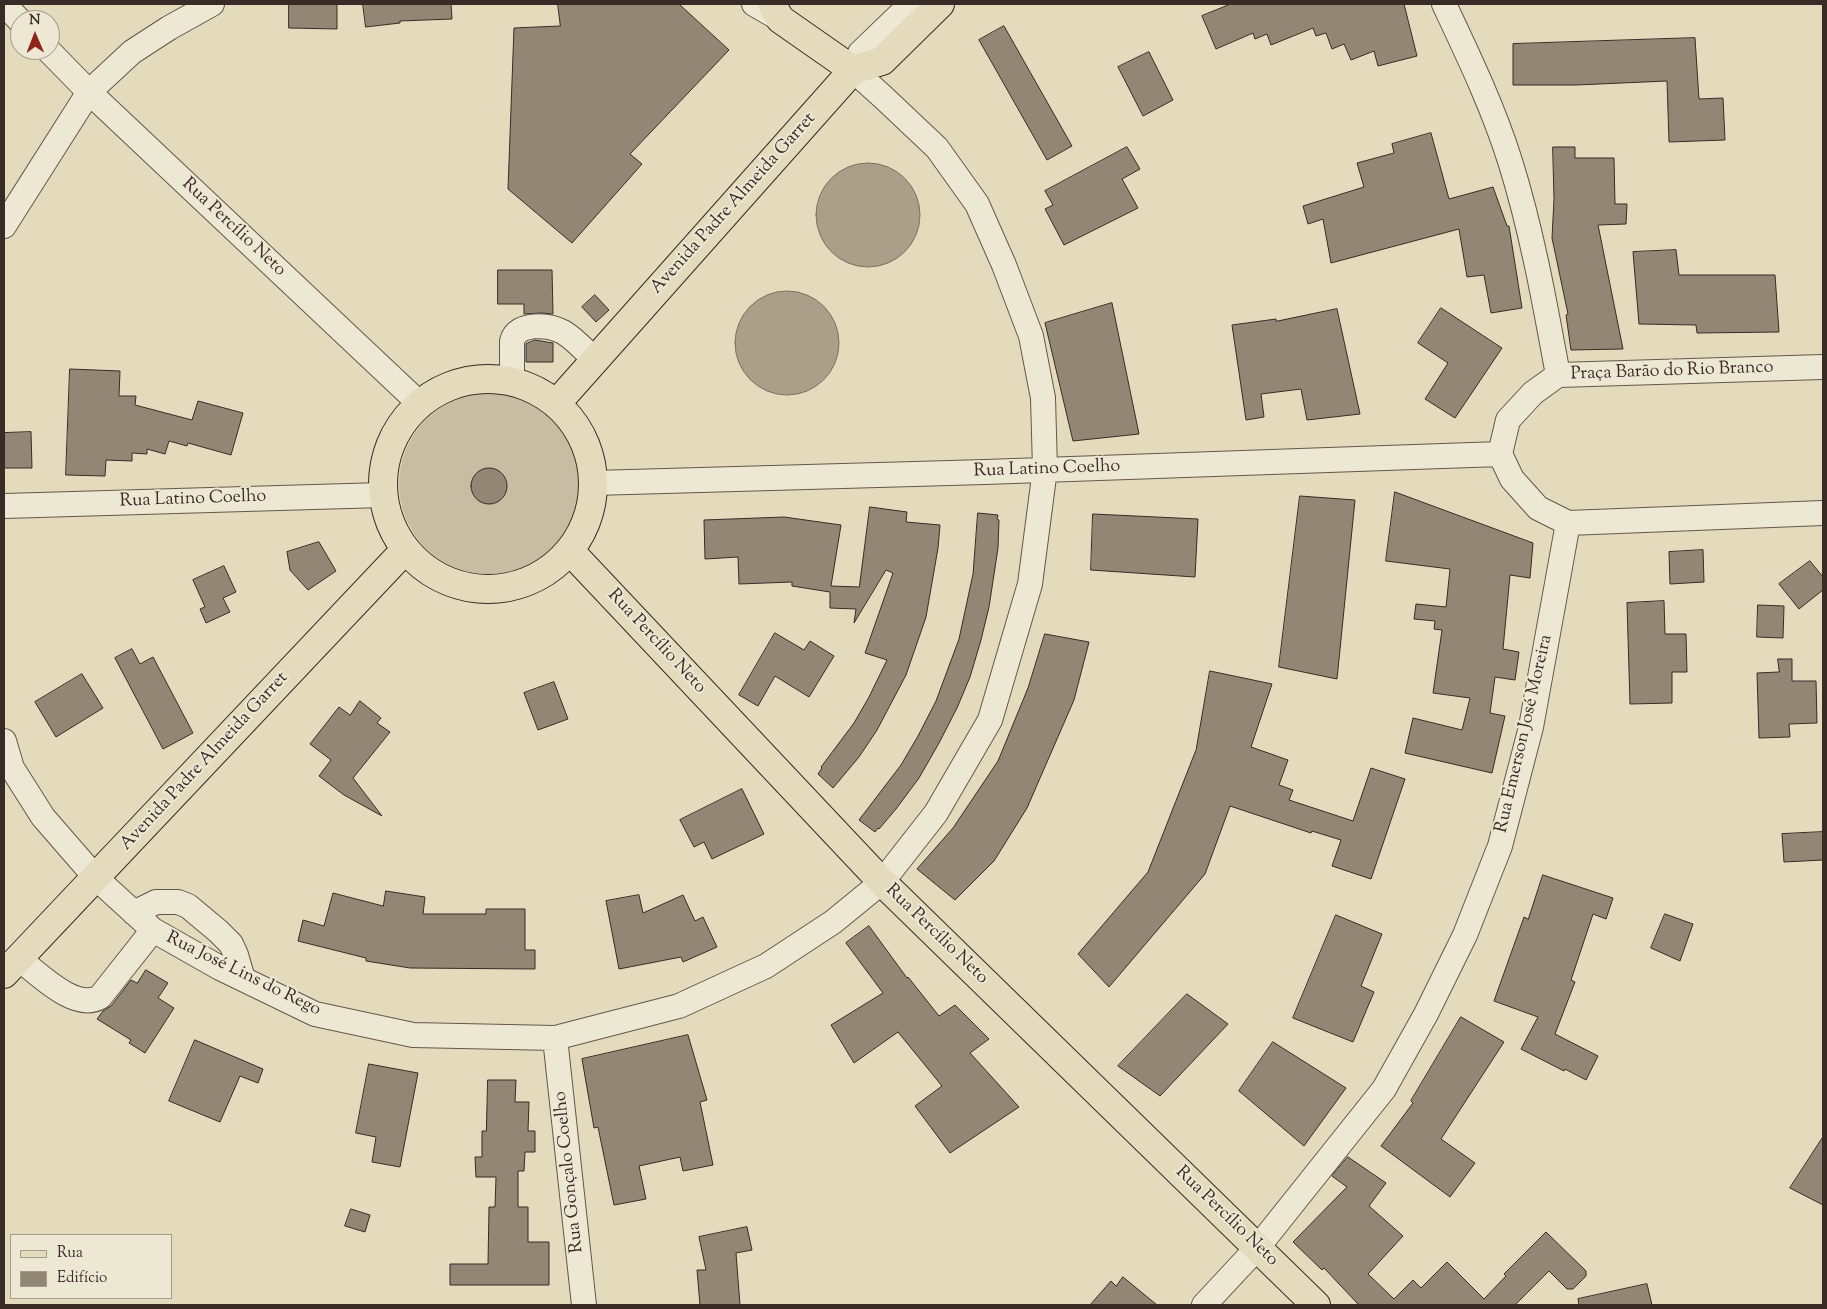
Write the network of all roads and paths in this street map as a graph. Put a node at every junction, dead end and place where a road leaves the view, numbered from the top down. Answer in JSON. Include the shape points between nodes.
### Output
{"nodes":[{"id":1,"x":212,"y":4,"type":"edge"},
{"id":2,"x":754,"y":4,"type":"edge"},
{"id":3,"x":911,"y":4,"type":"edge"},
{"id":4,"x":940,"y":4,"type":"edge"},
{"id":5,"x":1444,"y":4,"type":"edge"},
{"id":6,"x":776,"y":11,"type":"edge"},
{"id":7,"x":58,"y":60,"type":"edge"},
{"id":8,"x":853,"y":70,"type":"junction"},
{"id":9,"x":89,"y":92,"type":"junction"},
{"id":10,"x":4,"y":226,"type":"edge"},
{"id":11,"x":595,"y":360,"type":"junction"},
{"id":12,"x":1823,"y":367,"type":"edge"},
{"id":13,"x":1558,"y":376,"type":"junction"},
{"id":14,"x":512,"y":382,"type":"junction"},
{"id":15,"x":420,"y":404,"type":"junction"},
{"id":16,"x":556,"y":404,"type":"junction"},
{"id":17,"x":1500,"y":454,"type":"junction"},
{"id":18,"x":1045,"y":469,"type":"junction"},
{"id":19,"x":594,"y":483,"type":"junction"},
{"id":20,"x":383,"y":495,"type":"junction"},
{"id":21,"x":4,"y":506,"type":"edge"},
{"id":22,"x":1823,"y":514,"type":"edge"},
{"id":23,"x":1568,"y":523,"type":"junction"},
{"id":24,"x":405,"y":550,"type":"junction"},
{"id":25,"x":570,"y":551,"type":"junction"},
{"id":26,"x":4,"y":741,"type":"edge"},
{"id":27,"x":96,"y":878,"type":"junction"},
{"id":28,"x":882,"y":882,"type":"junction"},
{"id":29,"x":134,"y":913,"type":"junction"},
{"id":30,"x":153,"y":930,"type":"junction"},
{"id":31,"x":11,"y":966,"type":"edge"},
{"id":32,"x":243,"y":979,"type":"junction"},
{"id":33,"x":555,"y":1038,"type":"junction"},
{"id":34,"x":1258,"y":1247,"type":"junction"},
{"id":35,"x":584,"y":1305,"type":"edge"},
{"id":36,"x":1204,"y":1305,"type":"edge"},
{"id":37,"x":1316,"y":1305,"type":"edge"}],
"edges":[{"from":1,"to":9,"type":"street","via":[[132,52]]},
{"from":2,"to":6,"type":"street","name":"Rua José Lins do Rego"},
{"from":3,"to":8,"type":"street","name":"Avenida Padre Almeida Garret","via":[[860,53]]},
{"from":4,"to":8,"type":"main road","via":[[882,60]]},
{"from":5,"to":13,"type":"street","via":[[1480,80],[1510,161],[1533,249]]},
{"from":6,"to":8,"type":"main road","name":"Rua José Lins do Rego"},
{"from":7,"to":9,"type":"street","name":"Rua Percílio Neto"},
{"from":8,"to":11,"type":"main road","name":"Avenida Padre Almeida Garret"},
{"from":8,"to":18,"type":"street","name":"Rua José Lins do Rego","via":[[936,148],[977,204],[1031,336],[1043,398]]},
{"from":9,"to":10,"type":"street"},
{"from":9,"to":15,"type":"street","name":"Rua Percílio Neto"},
{"from":11,"to":14,"type":"street","via":[[562,332],[552,328],[525,328],[514,334]]},
{"from":11,"to":16,"type":"main road","name":"Avenida Padre Almeida Garret"},
{"from":12,"to":13,"type":"street","name":"Praça Barão do Rio Branco"},
{"from":13,"to":17,"type":"street","name":"Praça Barão do Rio Branco","via":[[1533,393],[1508,420]]},
{"from":14,"to":15,"type":"main road","via":[[488,379],[464,382]]},
{"from":14,"to":16,"type":"main road","via":[[535,390]]},
{"from":15,"to":20,"type":"main road","via":[[406,418],[387,454]]},
{"from":16,"to":19,"type":"main road","via":[[572,420],[584,440]]},
{"from":17,"to":18,"type":"street","name":"Rua Latino Coelho"},
{"from":17,"to":23,"type":"street","via":[[1512,479],[1538,508]]},
{"from":18,"to":19,"type":"street","name":"Rua Latino Coelho"},
{"from":18,"to":28,"type":"street","name":"Rua José Lins do Rego","via":[[1030,584],[990,720],[936,813]]},
{"from":19,"to":25,"type":"main road","via":[[588,519]]},
{"from":20,"to":21,"type":"street","name":"Rua Latino Coelho"},
{"from":20,"to":24,"type":"main road","via":[[394,533]]},
{"from":22,"to":23,"type":"street"},
{"from":23,"to":34,"type":"street","name":"Rua Emerson José Moreira","via":[[1531,727],[1500,846],[1465,934],[1384,1089]]},
{"from":24,"to":25,"type":"main road","via":[[424,568],[448,582],[474,589],[501,589],[527,582],[550,569]]},
{"from":24,"to":27,"type":"main road","name":"Avenida Padre Almeida Garret"},
{"from":25,"to":28,"type":"main road","name":"Rua Percílio Neto"},
{"from":26,"to":27,"type":"street","name":"Rua José Lins do Rego","via":[[12,768],[43,817]]},
{"from":27,"to":29,"type":"street","name":"Rua José Lins do Rego"},
{"from":27,"to":31,"type":"main road","name":"Avenida Padre Almeida Garret"},
{"from":28,"to":33,"type":"street","name":"Rua José Lins do Rego","via":[[833,922],[766,966],[679,1006]]},
{"from":28,"to":34,"type":"main road","name":"Rua Percílio Neto"},
{"from":29,"to":30,"type":"street","name":"Rua José Lins do Rego"},
{"from":29,"to":32,"type":"street","via":[[156,902],[178,902],[188,906],[231,944]]},
{"from":30,"to":31,"type":"street","via":[[100,997],[94,1000],[83,1001],[67,995]]},
{"from":30,"to":32,"type":"street","name":"Rua José Lins do Rego"},
{"from":32,"to":33,"type":"street","name":"Rua José Lins do Rego","via":[[315,1014],[413,1035]]},
{"from":33,"to":35,"type":"street","name":"Rua Gonçalo Coelho"},
{"from":34,"to":36,"type":"street","name":"Rua Emerson José Moreira"},
{"from":34,"to":37,"type":"main road","name":"Rua Percílio Neto"}]}
